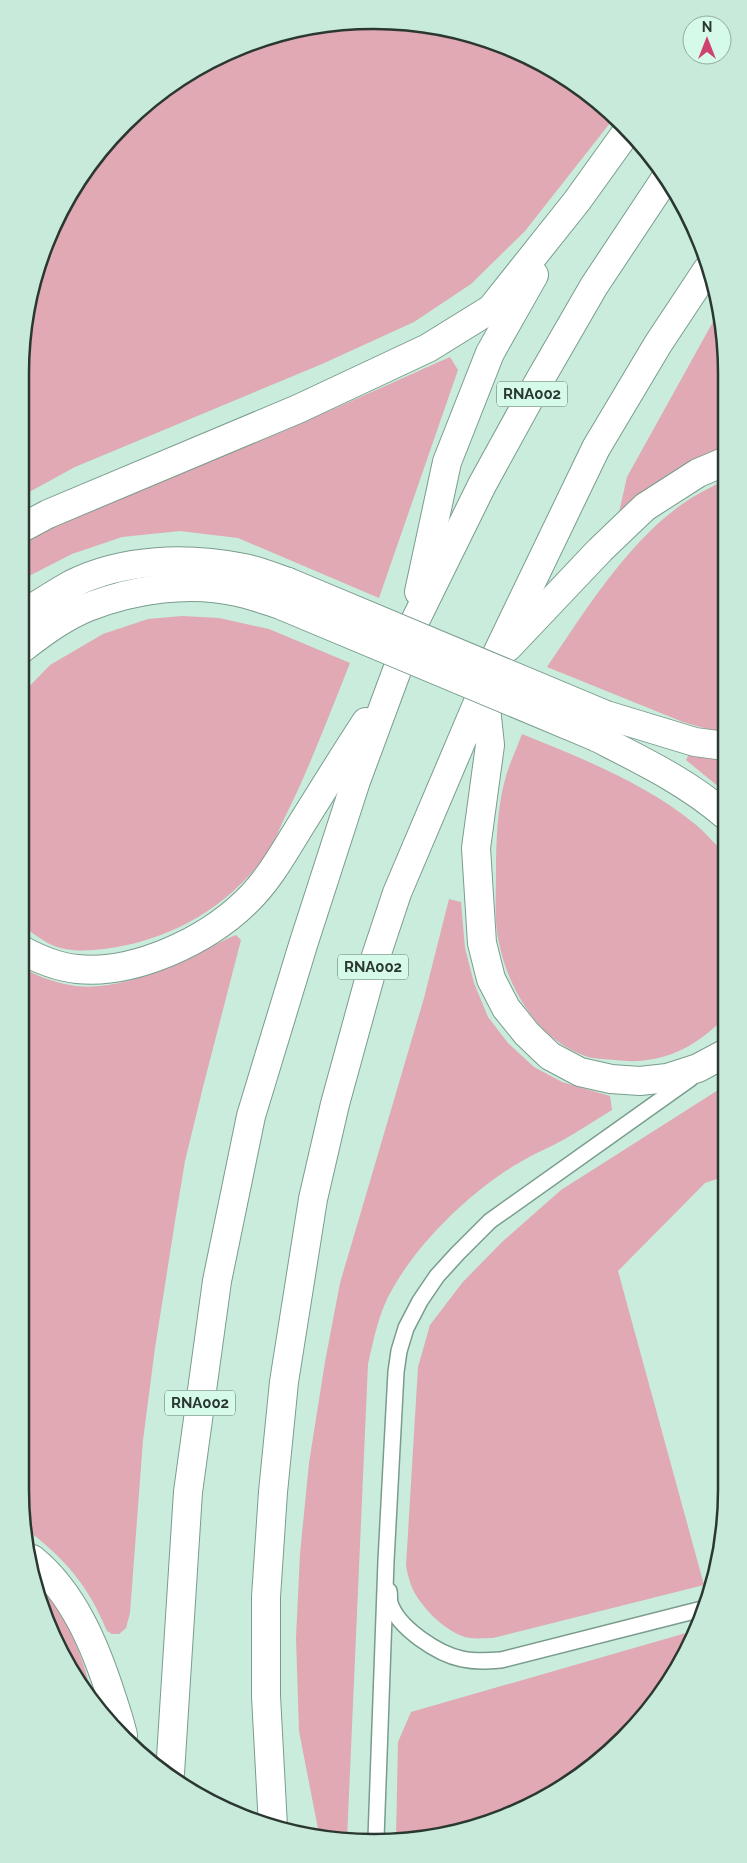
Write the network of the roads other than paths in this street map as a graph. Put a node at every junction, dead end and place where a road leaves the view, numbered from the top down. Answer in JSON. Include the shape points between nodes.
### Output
{"nodes":[{"id":1,"x":623,"y":136,"type":"edge"},
{"id":2,"x":661,"y":184,"type":"edge"},
{"id":3,"x":577,"y":201,"type":"junction"},
{"id":4,"x":704,"y":275,"type":"edge"},
{"id":5,"x":718,"y":465,"type":"edge"},
{"id":6,"x":29,"y":524,"type":"edge"},
{"id":7,"x":283,"y":593,"type":"junction"},
{"id":8,"x":29,"y":611,"type":"edge"},
{"id":9,"x":416,"y":618,"type":"junction"},
{"id":10,"x":29,"y":643,"type":"edge"},
{"id":11,"x":396,"y":674,"type":"junction"},
{"id":12,"x":488,"y":676,"type":"junction"},
{"id":13,"x":601,"y":726,"type":"junction"},
{"id":14,"x":718,"y":745,"type":"edge"},
{"id":15,"x":718,"y":809,"type":"edge"},
{"id":16,"x":29,"y":954,"type":"edge"},
{"id":17,"x":718,"y":1057,"type":"edge"},
{"id":18,"x":718,"y":1059,"type":"edge"},
{"id":19,"x":386,"y":1561,"type":"junction"},
{"id":20,"x":36,"y":1563,"type":"edge"},
{"id":21,"x":696,"y":1610,"type":"edge"},
{"id":22,"x":119,"y":1722,"type":"edge"},
{"id":23,"x":170,"y":1768,"type":"edge"},
{"id":24,"x":273,"y":1819,"type":"edge"},
{"id":25,"x":376,"y":1834,"type":"edge"}],
"edges":[{"from":1,"to":3,"type":"highway"},
{"from":2,"to":9,"type":"highway","number":"RNA002","via":[[594,286],[538,383],[482,485]]},
{"from":3,"to":6,"type":"highway","via":[[491,309],[428,348],[298,409]]},
{"from":3,"to":9,"type":"highway","via":[[490,354],[462,422],[438,498]]},
{"from":4,"to":12,"type":"highway","number":"RNA002","via":[[596,448]]},
{"from":5,"to":12,"type":"highway","via":[[698,473],[645,507],[600,550]]},
{"from":7,"to":8,"type":"highway","via":[[246,568],[200,562],[157,562],[115,569],[74,584]]},
{"from":7,"to":10,"type":"highway","via":[[158,588],[87,608],[50,627]]},
{"from":7,"to":13,"type":"highway","bridge":true},
{"from":9,"to":11,"type":"highway","number":"RNA002"},
{"from":11,"to":16,"type":"highway","via":[[268,877],[245,903],[213,928],[146,961],[107,969],[77,969]]},
{"from":11,"to":23,"type":"highway","number":"RNA002","via":[[356,781],[251,1116],[218,1271],[188,1492]]},
{"from":12,"to":17,"type":"highway","via":[[490,745],[476,848],[482,942],[492,978],[506,1008],[550,1056],[580,1072],[640,1081],[668,1078]]},
{"from":12,"to":24,"type":"highway","number":"RNA002","via":[[374,962],[313,1199],[284,1382],[266,1597],[266,1696]]},
{"from":13,"to":14,"type":"highway"},
{"from":13,"to":15,"type":"highway"},
{"from":18,"to":19,"type":"lane","via":[[490,1221],[433,1283],[406,1328],[399,1351]]},
{"from":19,"to":21,"type":"lane","via":[[390,1603],[398,1619],[412,1632],[461,1659],[501,1660]]},
{"from":19,"to":25,"type":"lane"},
{"from":20,"to":22,"type":"highway","via":[[71,1603],[106,1678]]}]}
